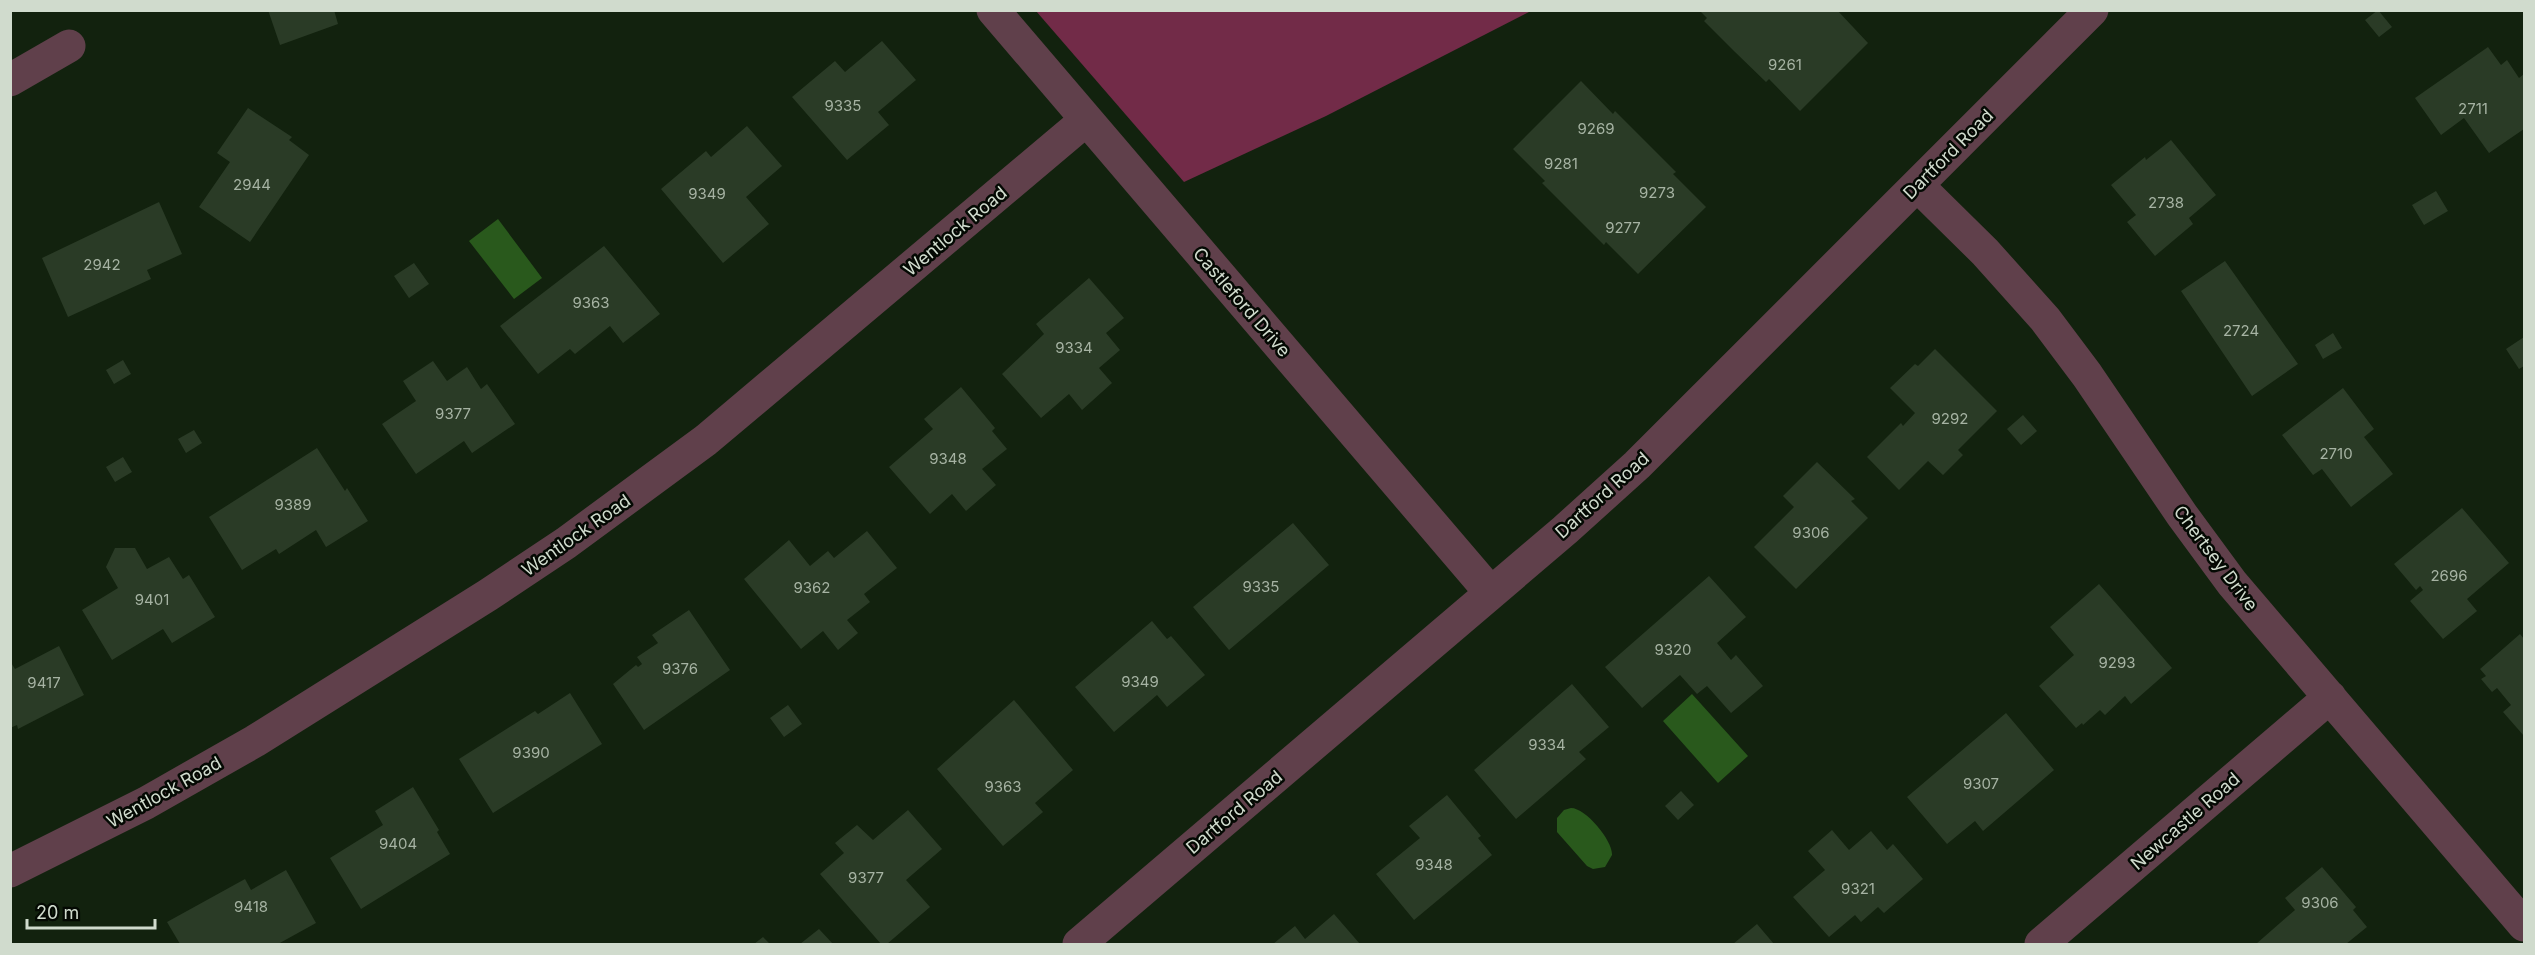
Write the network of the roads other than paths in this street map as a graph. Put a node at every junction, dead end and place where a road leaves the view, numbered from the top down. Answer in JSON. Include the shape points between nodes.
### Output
{"nodes":[{"id":1,"x":993,"y":10,"type":"edge"},
{"id":2,"x":2092,"y":10,"type":"edge"},
{"id":3,"x":69,"y":46,"type":"dead end"},
{"id":4,"x":10,"y":80,"type":"edge"},
{"id":5,"x":1086,"y":120,"type":"junction"},
{"id":6,"x":1917,"y":185,"type":"junction"},
{"id":7,"x":1491,"y":593,"type":"junction"},
{"id":8,"x":2330,"y":697,"type":"junction"},
{"id":9,"x":10,"y":871,"type":"edge"},
{"id":10,"x":2524,"y":925,"type":"edge"},
{"id":11,"x":1079,"y":945,"type":"edge"},
{"id":12,"x":2040,"y":945,"type":"edge"}],
"edges":[{"from":1,"to":5,"type":"street","name":"Castleford Drive"},
{"from":2,"to":6,"type":"street","name":"Dartford Road"},
{"from":3,"to":4,"type":"street"},
{"from":5,"to":7,"type":"street","name":"Castleford Drive"},
{"from":5,"to":9,"type":"street","name":"Wentlock Road","via":[[706,440],[566,543],[246,747],[137,808]]},
{"from":6,"to":7,"type":"street","name":"Dartford Road","via":[[1652,450]]},
{"from":6,"to":8,"type":"street","name":"Chertsey Drive","via":[[2045,319],[2214,560]]},
{"from":7,"to":11,"type":"street","name":"Dartford Road"},
{"from":8,"to":10,"type":"street","name":"Chertsey Drive"},
{"from":8,"to":12,"type":"street","name":"Newcastle Road"}]}
